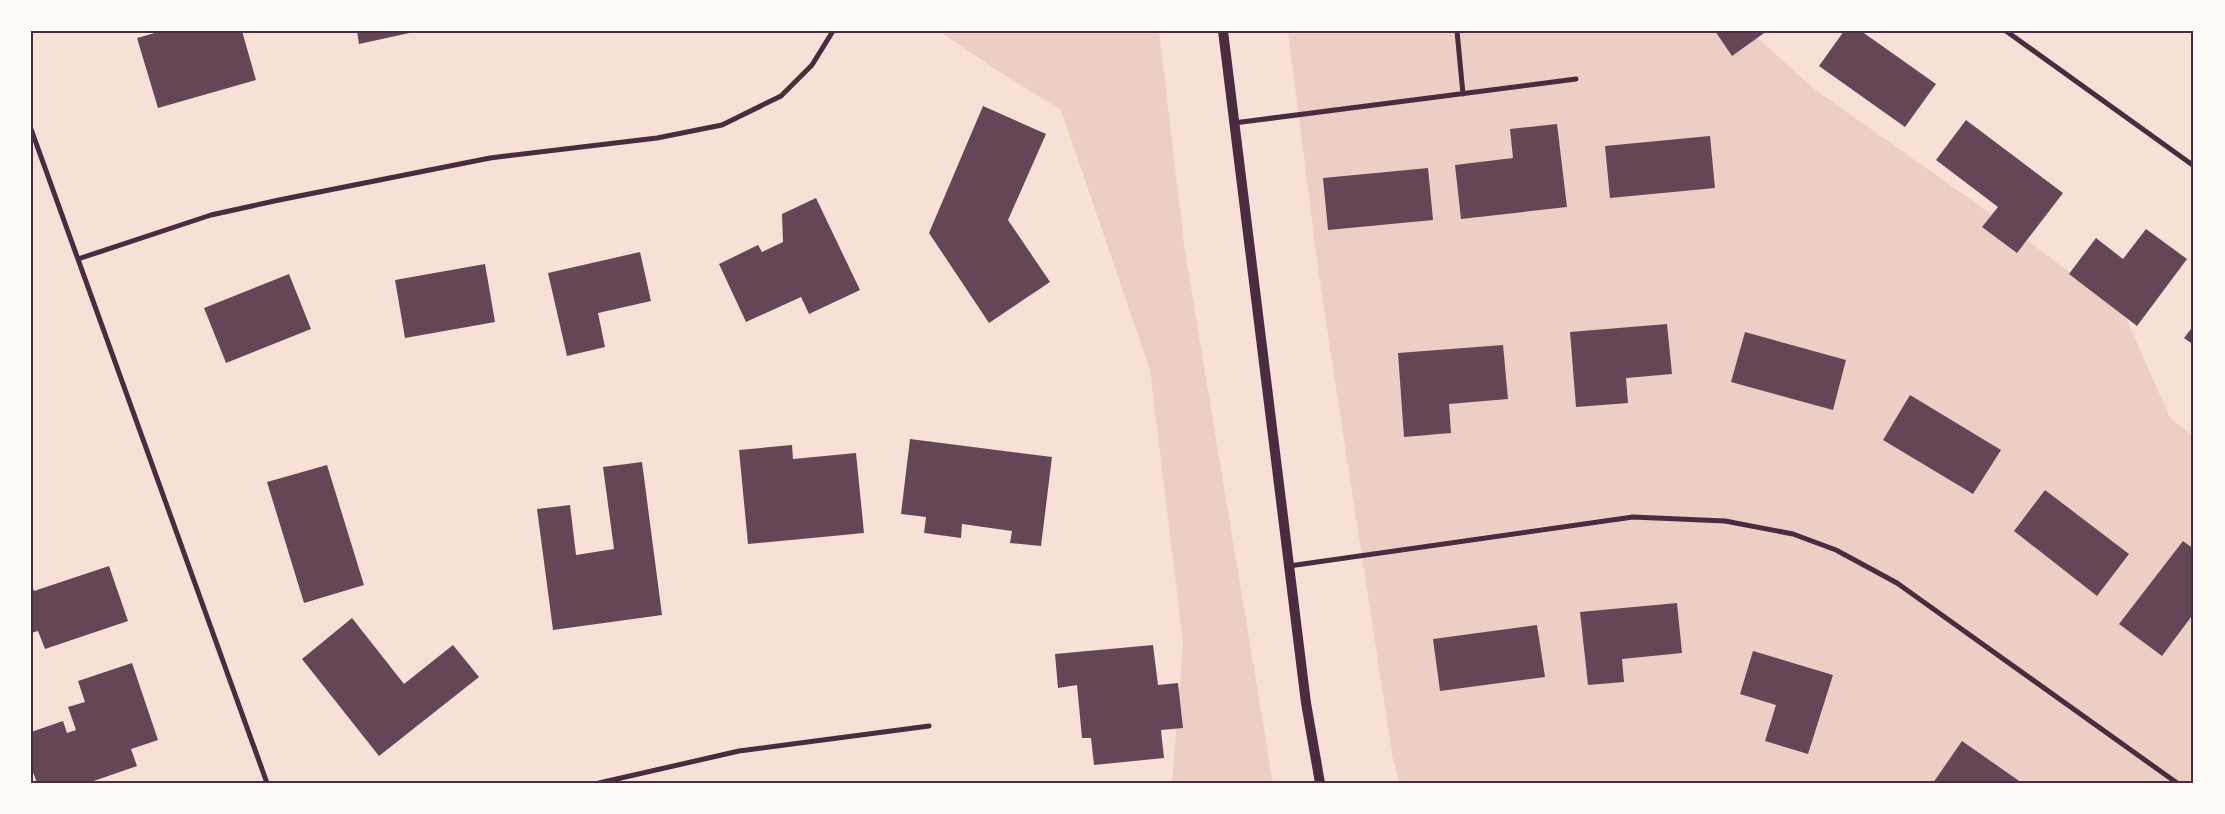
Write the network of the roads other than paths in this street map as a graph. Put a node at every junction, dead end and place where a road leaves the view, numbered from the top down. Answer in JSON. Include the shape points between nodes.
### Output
{"nodes":[{"id":1,"x":833,"y":31,"type":"edge"},
{"id":2,"x":1222,"y":31,"type":"edge"},
{"id":3,"x":1457,"y":31,"type":"edge"},
{"id":4,"x":2006,"y":31,"type":"edge"},
{"id":5,"x":1576,"y":79,"type":"dead end"},
{"id":6,"x":1463,"y":94,"type":"junction"},
{"id":7,"x":1234,"y":123,"type":"junction"},
{"id":8,"x":31,"y":129,"type":"edge"},
{"id":9,"x":2194,"y":166,"type":"edge"},
{"id":10,"x":78,"y":259,"type":"junction"},
{"id":11,"x":1289,"y":566,"type":"junction"},
{"id":12,"x":929,"y":726,"type":"dead end"},
{"id":13,"x":267,"y":783,"type":"edge"},
{"id":14,"x":598,"y":783,"type":"edge"},
{"id":15,"x":1320,"y":783,"type":"edge"},
{"id":16,"x":2177,"y":783,"type":"edge"}],
"edges":[{"from":1,"to":10,"type":"street","via":[[812,66],[781,96],[722,125],[657,138],[490,158],[279,200],[211,215]]},
{"from":2,"to":7,"type":"main road"},
{"from":3,"to":6,"type":"street"},
{"from":4,"to":9,"type":"street"},
{"from":5,"to":6,"type":"street"},
{"from":6,"to":7,"type":"street"},
{"from":7,"to":11,"type":"main road"},
{"from":8,"to":10,"type":"street"},
{"from":10,"to":13,"type":"street"},
{"from":11,"to":15,"type":"main road","via":[[1306,703]]},
{"from":11,"to":16,"type":"street","via":[[1633,517],[1725,521],[1793,534],[1836,550],[1897,583]]},
{"from":12,"to":14,"type":"street","via":[[739,751]]}]}
